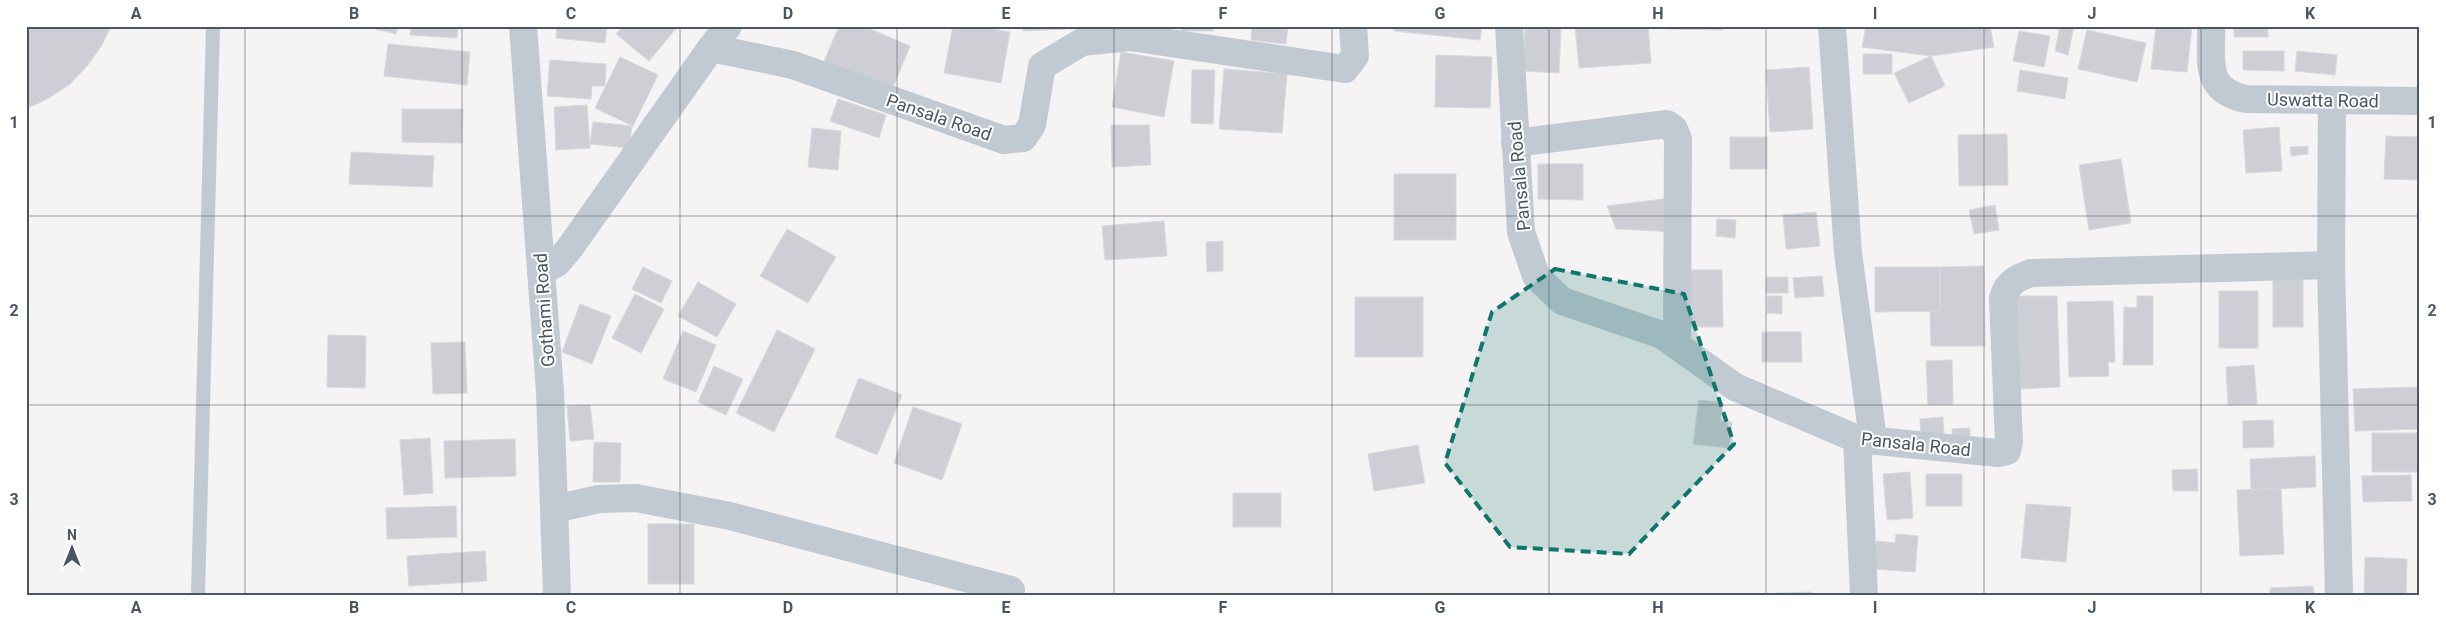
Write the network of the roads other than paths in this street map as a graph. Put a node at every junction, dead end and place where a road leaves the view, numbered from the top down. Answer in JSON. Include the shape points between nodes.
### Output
{"nodes":[{"id":1,"x":213,"y":26,"type":"edge"},
{"id":2,"x":523,"y":26,"type":"edge"},
{"id":3,"x":728,"y":26,"type":"edge"},
{"id":4,"x":1354,"y":26,"type":"edge"},
{"id":5,"x":1509,"y":26,"type":"edge"},
{"id":6,"x":1832,"y":26,"type":"edge"},
{"id":7,"x":2211,"y":26,"type":"edge"},
{"id":8,"x":711,"y":48,"type":"junction"},
{"id":9,"x":2332,"y":100,"type":"junction"},
{"id":10,"x":2420,"y":100,"type":"edge"},
{"id":11,"x":1515,"y":143,"type":"junction"},
{"id":12,"x":2331,"y":265,"type":"junction"},
{"id":13,"x":541,"y":271,"type":"junction"},
{"id":14,"x":1677,"y":346,"type":"junction"},
{"id":15,"x":1865,"y":439,"type":"junction"},
{"id":16,"x":554,"y":509,"type":"junction"},
{"id":17,"x":1011,"y":590,"type":"dead end"},
{"id":18,"x":198,"y":595,"type":"edge"},
{"id":19,"x":557,"y":595,"type":"edge"},
{"id":20,"x":1864,"y":595,"type":"edge"},
{"id":21,"x":2338,"y":595,"type":"edge"}],
"edges":[{"from":1,"to":18,"type":"lane"},
{"from":2,"to":13,"type":"street","name":"Gothami Road"},
{"from":3,"to":8,"type":"street"},
{"from":4,"to":8,"type":"street","name":"Pansala Road","via":[[1355,56],[1345,69],[1130,37],[1082,42],[1042,66],[1032,124],[1023,138],[1004,140],[793,65]]},
{"from":5,"to":11,"type":"street","name":"Pansala Road"},
{"from":6,"to":15,"type":"street"},
{"from":7,"to":9,"type":"street","name":"Uswatta Road","via":[[2215,82],[2228,95],[2245,99]]},
{"from":8,"to":13,"type":"street","via":[[569,249],[557,263]]},
{"from":9,"to":10,"type":"street","name":"Uswatta Road"},
{"from":9,"to":12,"type":"street"},
{"from":11,"to":14,"type":"street","name":"Pansala Road","via":[[1521,232],[1536,276],[1562,301],[1662,336]]},
{"from":11,"to":14,"type":"street","via":[[1666,124],[1674,129],[1678,139]]},
{"from":12,"to":15,"type":"street","name":"Pansala Road","via":[[2031,272],[2015,279],[2003,298],[2007,451],[1998,453]]},
{"from":12,"to":21,"type":"street"},
{"from":13,"to":16,"type":"street","name":"Gothami Road"},
{"from":14,"to":15,"type":"street","name":"Pansala Road","via":[[1735,387]]},
{"from":15,"to":20,"type":"street"},
{"from":16,"to":17,"type":"street","via":[[599,499],[636,498],[730,516]]},
{"from":16,"to":19,"type":"street","name":"Gothami Road"}]}
